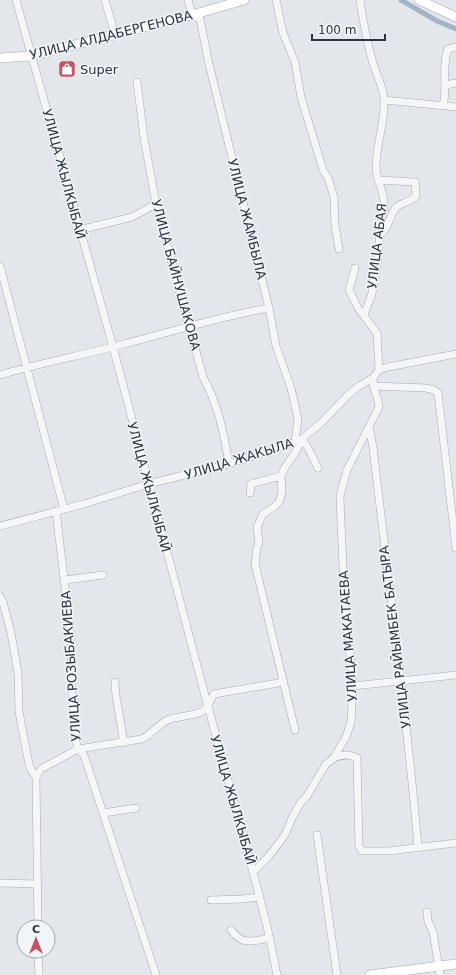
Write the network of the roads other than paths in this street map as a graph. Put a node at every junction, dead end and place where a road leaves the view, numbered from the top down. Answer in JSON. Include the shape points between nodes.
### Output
{"nodes":[{"id":1,"x":16,"y":0,"type":"edge"},
{"id":2,"x":105,"y":0,"type":"edge"},
{"id":3,"x":188,"y":0,"type":"edge"},
{"id":4,"x":244,"y":0,"type":"edge"},
{"id":5,"x":276,"y":0,"type":"edge"},
{"id":6,"x":360,"y":0,"type":"edge"},
{"id":7,"x":419,"y":0,"type":"edge"},
{"id":8,"x":192,"y":15,"type":"junction"},
{"id":9,"x":456,"y":17,"type":"edge"},
{"id":10,"x":115,"y":35,"type":"junction"},
{"id":11,"x":456,"y":47,"type":"edge"},
{"id":12,"x":31,"y":56,"type":"junction"},
{"id":13,"x":0,"y":58,"type":"edge"},
{"id":14,"x":137,"y":82,"type":"dead end"},
{"id":15,"x":456,"y":83,"type":"edge"},
{"id":16,"x":446,"y":85,"type":"junction"},
{"id":17,"x":384,"y":100,"type":"junction"},
{"id":18,"x":443,"y":106,"type":"junction"},
{"id":19,"x":456,"y":107,"type":"edge"},
{"id":20,"x":378,"y":180,"type":"junction"},
{"id":21,"x":156,"y":204,"type":"junction"},
{"id":22,"x":79,"y":230,"type":"junction"},
{"id":23,"x":380,"y":234,"type":"junction"},
{"id":24,"x":339,"y":249,"type":"dead end"},
{"id":25,"x":0,"y":266,"type":"edge"},
{"id":26,"x":354,"y":268,"type":"dead end"},
{"id":27,"x":269,"y":308,"type":"junction"},
{"id":28,"x":364,"y":316,"type":"junction"},
{"id":29,"x":189,"y":327,"type":"junction"},
{"id":30,"x":112,"y":347,"type":"junction"},
{"id":31,"x":456,"y":354,"type":"edge"},
{"id":32,"x":26,"y":368,"type":"junction"},
{"id":33,"x":379,"y":370,"type":"junction"},
{"id":34,"x":0,"y":375,"type":"edge"},
{"id":35,"x":373,"y":378,"type":"junction"},
{"id":36,"x":373,"y":386,"type":"junction"},
{"id":37,"x":369,"y":427,"type":"junction"},
{"id":38,"x":298,"y":440,"type":"junction"},
{"id":39,"x":229,"y":464,"type":"junction"},
{"id":40,"x":318,"y":468,"type":"dead end"},
{"id":41,"x":281,"y":476,"type":"junction"},
{"id":42,"x":148,"y":484,"type":"junction"},
{"id":43,"x":250,"y":493,"type":"dead end"},
{"id":44,"x":64,"y":509,"type":"junction"},
{"id":45,"x":56,"y":511,"type":"junction"},
{"id":46,"x":0,"y":526,"type":"edge"},
{"id":47,"x":456,"y":540,"type":"edge"},
{"id":48,"x":456,"y":548,"type":"edge"},
{"id":49,"x":103,"y":575,"type":"dead end"},
{"id":50,"x":65,"y":580,"type":"junction"},
{"id":51,"x":0,"y":596,"type":"edge"},
{"id":52,"x":456,"y":675,"type":"edge"},
{"id":53,"x":115,"y":682,"type":"dead end"},
{"id":54,"x":284,"y":682,"type":"junction"},
{"id":55,"x":401,"y":682,"type":"junction"},
{"id":56,"x":354,"y":686,"type":"junction"},
{"id":57,"x":202,"y":688,"type":"junction"},
{"id":58,"x":214,"y":694,"type":"junction"},
{"id":59,"x":207,"y":705,"type":"junction"},
{"id":60,"x":294,"y":730,"type":"dead end"},
{"id":61,"x":124,"y":743,"type":"junction"},
{"id":62,"x":78,"y":749,"type":"junction"},
{"id":63,"x":333,"y":758,"type":"junction"},
{"id":64,"x":36,"y":777,"type":"junction"},
{"id":65,"x":136,"y":808,"type":"dead end"},
{"id":66,"x":103,"y":813,"type":"junction"},
{"id":67,"x":316,"y":835,"type":"dead end"},
{"id":68,"x":456,"y":843,"type":"edge"},
{"id":69,"x":418,"y":847,"type":"junction"},
{"id":70,"x":254,"y":872,"type":"junction"},
{"id":71,"x":0,"y":883,"type":"edge"},
{"id":72,"x":37,"y":884,"type":"junction"},
{"id":73,"x":260,"y":897,"type":"junction"},
{"id":74,"x":211,"y":900,"type":"dead end"},
{"id":75,"x":427,"y":912,"type":"dead end"},
{"id":76,"x":38,"y":919,"type":"edge"},
{"id":77,"x":231,"y":930,"type":"dead end"},
{"id":78,"x":270,"y":938,"type":"junction"},
{"id":79,"x":38,"y":959,"type":"edge"},
{"id":80,"x":456,"y":964,"type":"edge"},
{"id":81,"x":440,"y":971,"type":"edge"},
{"id":82,"x":38,"y":975,"type":"edge"},
{"id":83,"x":156,"y":975,"type":"edge"},
{"id":84,"x":277,"y":975,"type":"edge"},
{"id":85,"x":338,"y":975,"type":"edge"},
{"id":86,"x":370,"y":975,"type":"edge"}],
"edges":[{"from":1,"to":12,"type":"street","name":"УЛИЦА ЖЫЛКЫБАЙ"},
{"from":2,"to":10,"type":"street"},
{"from":3,"to":8,"type":"street","name":"УЛИЦА ЖАМБЫЛА"},
{"from":4,"to":8,"type":"main road","name":"УЛИЦА АЛДАБЕРГЕНОВА"},
{"from":5,"to":24,"type":"street","via":[[301,97],[334,197]]},
{"from":6,"to":17,"type":"street","name":"УЛИЦА АБАЯ","via":[[369,48]]},
{"from":7,"to":9,"type":"main road"},
{"from":8,"to":10,"type":"main road","name":"УЛИЦА АЛДАБЕРГЕНОВА"},
{"from":8,"to":27,"type":"street","name":"УЛИЦА ЖАМБЫЛА","via":[[200,19]]},
{"from":10,"to":12,"type":"main road","name":"УЛИЦА АЛДАБЕРГЕНОВА"},
{"from":11,"to":16,"type":"street","via":[[448,48],[446,54]]},
{"from":12,"to":13,"type":"main road","name":"УЛИЦА АЛДАБЕРГЕНОВА"},
{"from":12,"to":22,"type":"street","name":"УЛИЦА ЖЫЛКЫБАЙ"},
{"from":14,"to":21,"type":"street","name":"УЛИЦА БАЙНУШАКОВА"},
{"from":15,"to":16,"type":"street"},
{"from":16,"to":18,"type":"street"},
{"from":17,"to":18,"type":"street"},
{"from":17,"to":20,"type":"street","name":"УЛИЦА АБАЯ","via":[[376,166]]},
{"from":18,"to":19,"type":"street"},
{"from":20,"to":23,"type":"street","name":"УЛИЦА АБАЯ","via":[[384,205]]},
{"from":20,"to":23,"type":"street","via":[[415,182],[416,187],[416,196],[396,208],[385,231]]},
{"from":21,"to":22,"type":"street","via":[[132,217]]},
{"from":21,"to":29,"type":"street","name":"УЛИЦА БАЙНУШАКОВА"},
{"from":22,"to":30,"type":"street","name":"УЛИЦА ЖЫЛКЫБАЙ"},
{"from":23,"to":28,"type":"street","name":"УЛИЦА АБАЯ","via":[[376,276]]},
{"from":25,"to":32,"type":"street"},
{"from":26,"to":28,"type":"street","via":[[349,290]]},
{"from":27,"to":29,"type":"street","via":[[238,313]]},
{"from":27,"to":38,"type":"street","name":"УЛИЦА ЖАМБЫЛА","via":[[276,346],[298,419]]},
{"from":28,"to":33,"type":"street","via":[[377,333]]},
{"from":29,"to":30,"type":"street"},
{"from":29,"to":39,"type":"street","name":"УЛИЦА БАЙНУШАКОВА","via":[[203,377],[215,402]]},
{"from":30,"to":32,"type":"street"},
{"from":30,"to":42,"type":"street","name":"УЛИЦА ЖЫЛКЫБАЙ"},
{"from":31,"to":33,"type":"street","via":[[388,366]]},
{"from":32,"to":34,"type":"street"},
{"from":32,"to":44,"type":"street"},
{"from":33,"to":35,"type":"street","name":"УЛИЦА ЖАКЫЛА"},
{"from":35,"to":36,"type":"street","name":"УЛИЦА МАКАТАЕВА"},
{"from":35,"to":38,"type":"street","name":"УЛИЦА ЖАКЫЛА","via":[[349,394],[320,423]]},
{"from":36,"to":37,"type":"street","name":"УЛИЦА МАКАТАЕВА","via":[[379,399],[379,407]]},
{"from":36,"to":47,"type":"street","via":[[426,388],[438,393]]},
{"from":37,"to":55,"type":"street","name":"УЛИЦА РАЙЫМБЕК БАТЫРА"},
{"from":37,"to":56,"type":"street","name":"УЛИЦА МАКАТАЕВА","via":[[347,470],[340,496],[346,607]]},
{"from":38,"to":39,"type":"street","name":"УЛИЦА ЖАКЫЛА"},
{"from":38,"to":40,"type":"street","via":[[308,448]]},
{"from":38,"to":41,"type":"street","via":[[295,453]]},
{"from":39,"to":42,"type":"street","name":"УЛИЦА ЖАКЫЛА"},
{"from":41,"to":43,"type":"street","via":[[251,484]]},
{"from":41,"to":54,"type":"street","via":[[282,492],[279,502],[263,514],[257,527],[259,542],[255,564]]},
{"from":42,"to":44,"type":"street","name":"УЛИЦА ЖАКЫЛА"},
{"from":42,"to":57,"type":"street","name":"УЛИЦА ЖЫЛКЫБАЙ"},
{"from":44,"to":45,"type":"street","name":"УЛИЦА ЖАКЫЛА"},
{"from":45,"to":46,"type":"street","name":"УЛИЦА ЖАКЫЛА"},
{"from":45,"to":50,"type":"street","name":"УЛИЦА РОЗЫБАКИЕВА"},
{"from":47,"to":48,"type":"street"},
{"from":49,"to":50,"type":"street"},
{"from":50,"to":62,"type":"street","name":"УЛИЦА РОЗЫБАКИЕВА","via":[[71,636],[74,729]]},
{"from":51,"to":64,"type":"street","via":[[11,632],[18,673],[19,712],[28,759]]},
{"from":52,"to":55,"type":"street"},
{"from":53,"to":61,"type":"street"},
{"from":54,"to":58,"type":"street"},
{"from":54,"to":60,"type":"street"},
{"from":55,"to":56,"type":"street"},
{"from":55,"to":69,"type":"street","name":"УЛИЦА РАЙЫМБЕК БАТЫРА"},
{"from":56,"to":63,"type":"street","name":"УЛИЦА МАКАТАЕВА","via":[[351,722],[346,737]]},
{"from":57,"to":58,"type":"street"},
{"from":57,"to":59,"type":"street","name":"УЛИЦА ЖЫЛКЫБАЙ"},
{"from":58,"to":59,"type":"street"},
{"from":59,"to":61,"type":"street","via":[[200,713],[171,719],[157,726],[149,736]]},
{"from":59,"to":70,"type":"street","name":"УЛИЦА ЖЫЛКЫБАЙ"},
{"from":61,"to":62,"type":"street"},
{"from":62,"to":64,"type":"street","via":[[41,769]]},
{"from":62,"to":66,"type":"street","name":"УЛИЦА РОЗЫБАКИЕВА","via":[[84,755]]},
{"from":63,"to":69,"type":"street","via":[[342,755],[357,758],[359,846],[362,851]]},
{"from":63,"to":70,"type":"street","name":"УЛИЦА МАКАТАЕВА","via":[[326,764],[301,802],[285,835]]},
{"from":64,"to":72,"type":"street"},
{"from":65,"to":66,"type":"street"},
{"from":66,"to":83,"type":"street","name":"УЛИЦА РОЗЫБАКИЕВА"},
{"from":67,"to":85,"type":"street"},
{"from":68,"to":69,"type":"street"},
{"from":70,"to":73,"type":"street","name":"УЛИЦА ЖЫЛКЫБАЙ"},
{"from":71,"to":72,"type":"street"},
{"from":72,"to":76,"type":"street"},
{"from":73,"to":74,"type":"street"},
{"from":73,"to":78,"type":"street","name":"УЛИЦА ЖЫЛКЫБАЙ"},
{"from":75,"to":81,"type":"street"},
{"from":77,"to":78,"type":"street","via":[[236,938],[242,941]]},
{"from":78,"to":84,"type":"street","name":"УЛИЦА ЖЫЛКЫБАЙ"},
{"from":79,"to":82,"type":"street"},
{"from":80,"to":81,"type":"main road"},
{"from":81,"to":86,"type":"main road"}]}
